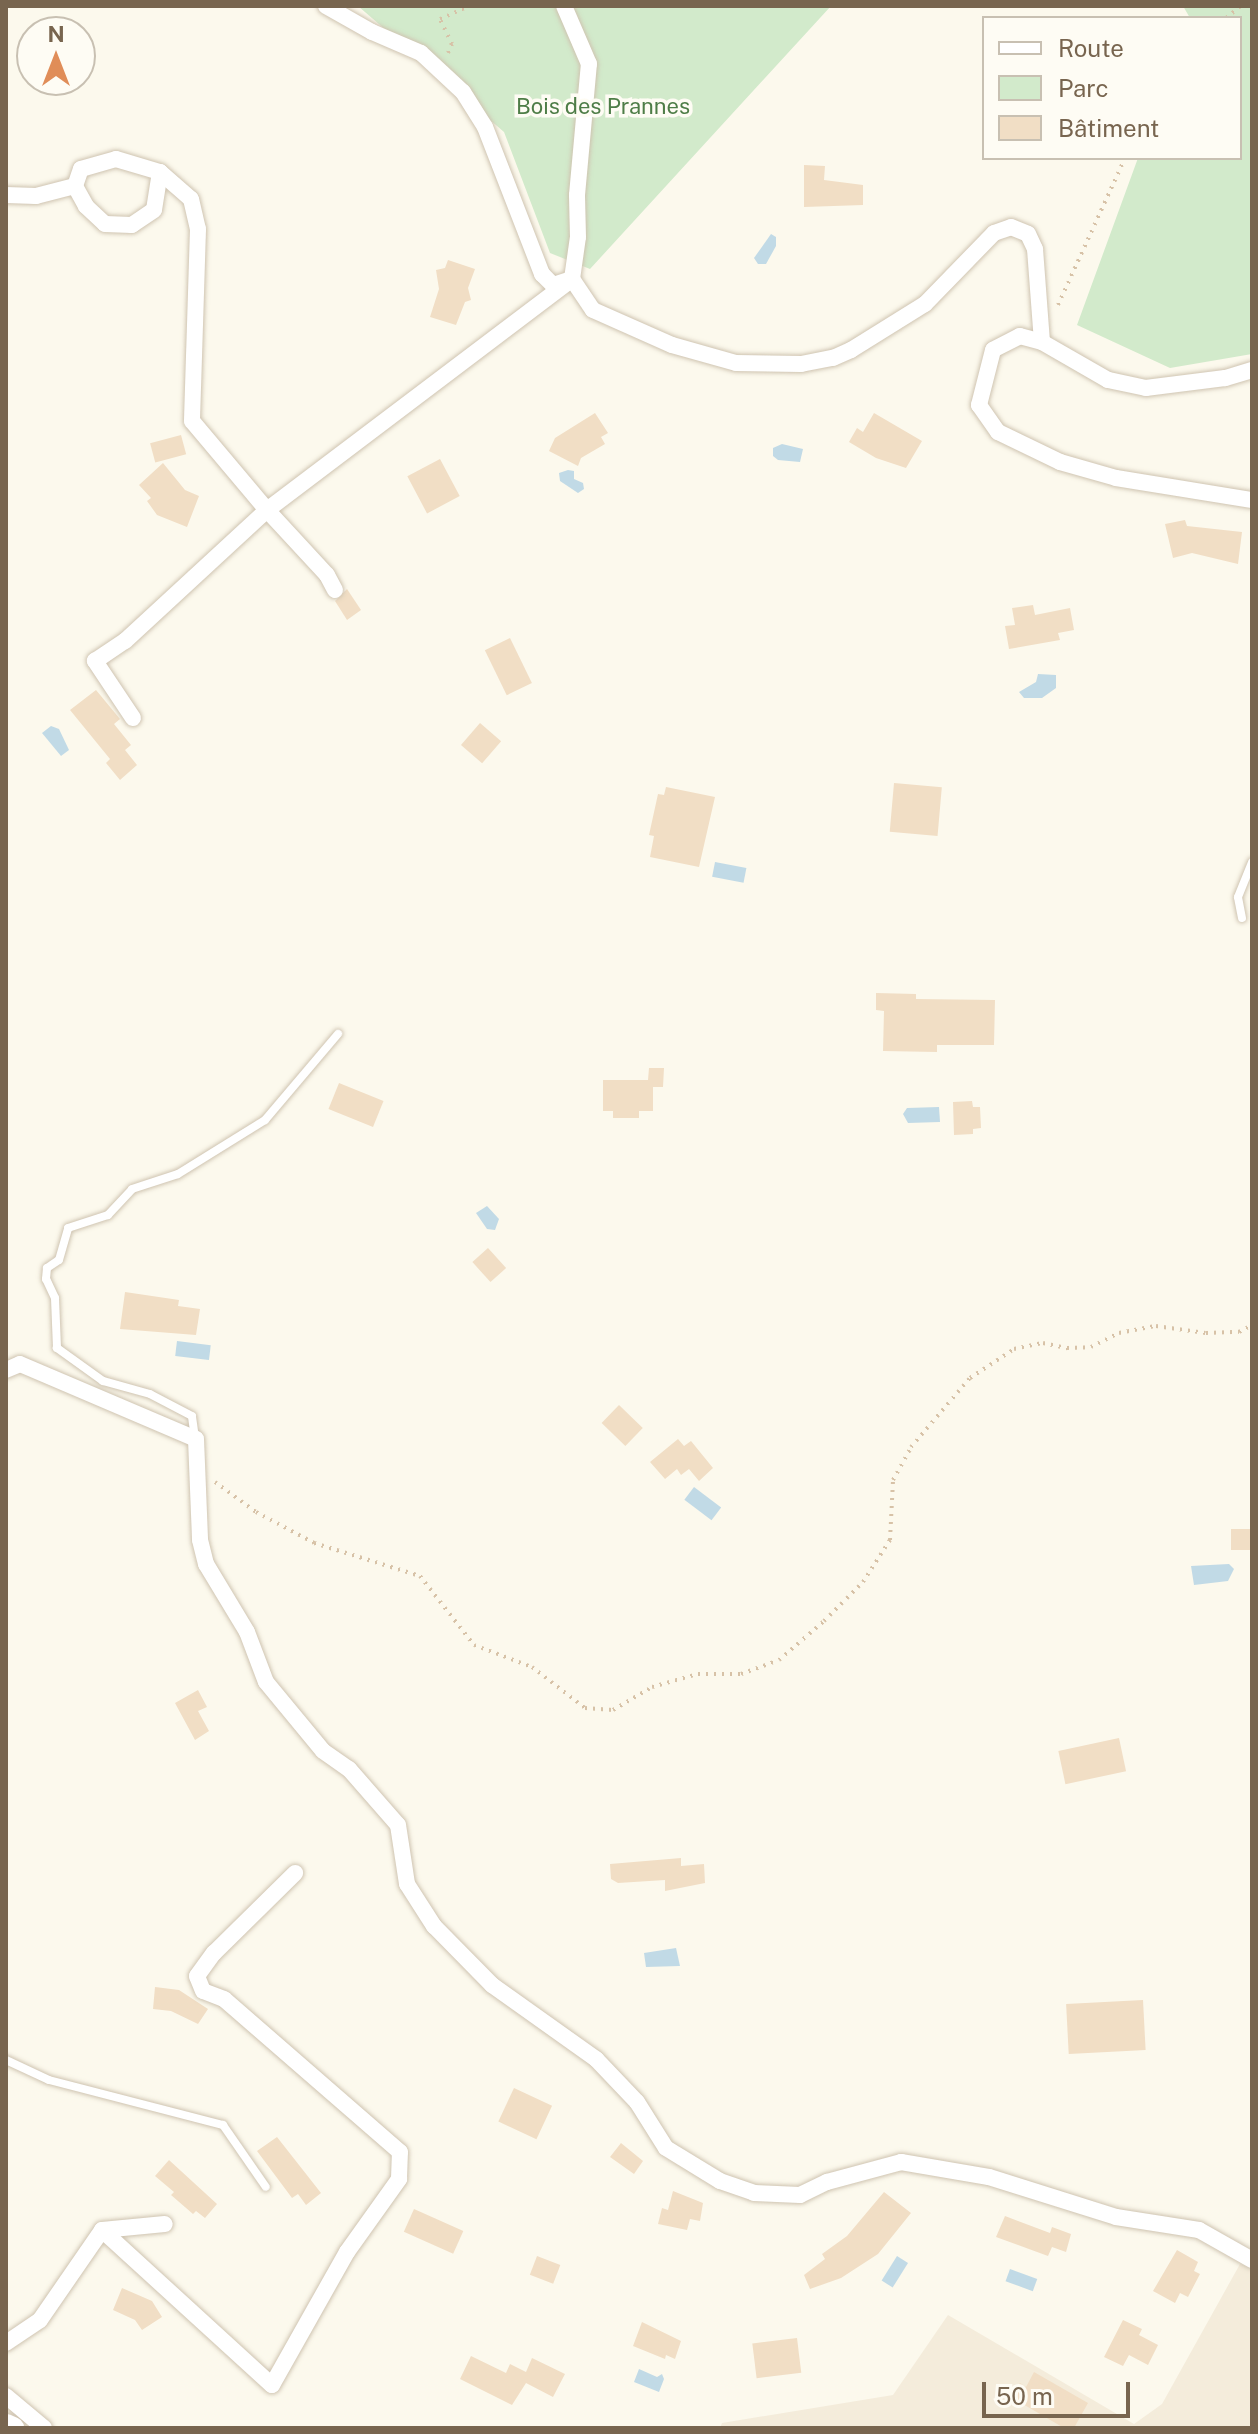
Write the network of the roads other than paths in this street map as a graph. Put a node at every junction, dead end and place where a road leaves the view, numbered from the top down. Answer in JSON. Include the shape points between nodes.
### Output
{"nodes":[{"id":1,"x":326,"y":6,"type":"edge"},
{"id":2,"x":564,"y":6,"type":"edge"},
{"id":3,"x":160,"y":172,"type":"junction"},
{"id":4,"x":75,"y":186,"type":"junction"},
{"id":5,"x":6,"y":195,"type":"edge"},
{"id":6,"x":572,"y":279,"type":"junction"},
{"id":7,"x":1042,"y":342,"type":"junction"},
{"id":8,"x":1252,"y":370,"type":"edge"},
{"id":9,"x":1252,"y":500,"type":"edge"},
{"id":10,"x":267,"y":510,"type":"junction"},
{"id":11,"x":335,"y":590,"type":"dead end"},
{"id":12,"x":133,"y":718,"type":"dead end"},
{"id":13,"x":1252,"y":862,"type":"edge"},
{"id":14,"x":1242,"y":918,"type":"dead end"},
{"id":15,"x":338,"y":1034,"type":"dead end"},
{"id":16,"x":6,"y":1370,"type":"edge"},
{"id":17,"x":196,"y":1439,"type":"junction"},
{"id":18,"x":295,"y":1873,"type":"dead end"},
{"id":19,"x":6,"y":2060,"type":"edge"},
{"id":20,"x":266,"y":2187,"type":"dead end"},
{"id":21,"x":165,"y":2224,"type":"dead end"},
{"id":22,"x":102,"y":2230,"type":"junction"},
{"id":23,"x":1252,"y":2260,"type":"edge"},
{"id":24,"x":6,"y":2343,"type":"edge"},
{"id":25,"x":6,"y":2396,"type":"edge"},
{"id":26,"x":6,"y":2425,"type":"edge"},
{"id":27,"x":13,"y":2428,"type":"edge"},
{"id":28,"x":44,"y":2428,"type":"edge"}],
"edges":[{"from":1,"to":6,"type":"street","via":[[421,53],[463,92],[485,127],[542,274],[553,285]]},
{"from":2,"to":6,"type":"street","via":[[589,64]]},
{"from":3,"to":4,"type":"street","via":[[116,159],[81,169]]},
{"from":3,"to":4,"type":"street","via":[[154,210],[132,225],[105,224]]},
{"from":3,"to":10,"type":"street","via":[[191,199],[198,229],[192,421]]},
{"from":4,"to":5,"type":"street","via":[[36,196]]},
{"from":6,"to":7,"type":"street","via":[[593,310],[672,345],[736,363],[801,364],[851,350],[925,304],[994,233],[1011,227],[1028,234],[1035,249]]},
{"from":6,"to":10,"type":"street"},
{"from":7,"to":8,"type":"street","via":[[1108,380],[1146,388]]},
{"from":7,"to":9,"type":"street","via":[[1020,336],[993,350],[979,405],[998,432],[1060,462],[1116,478]]},
{"from":10,"to":11,"type":"street"},
{"from":10,"to":12,"type":"street","via":[[125,641],[95,661]]},
{"from":13,"to":14,"type":"lane","via":[[1238,897]]},
{"from":15,"to":17,"type":"lane","via":[[265,1120],[178,1174],[132,1189],[108,1215],[68,1228],[59,1260],[47,1268],[55,1298],[57,1348],[103,1381],[150,1394],[192,1416]]},
{"from":16,"to":17,"type":"street","via":[[20,1364]]},
{"from":17,"to":23,"type":"street","via":[[200,1540],[206,1564],[247,1632],[266,1682],[323,1751],[349,1769],[398,1825],[407,1884],[442,1936],[492,1985],[596,2059],[637,2102],[666,2148],[720,2181],[754,2193],[800,2195],[901,2162],[989,2177],[1116,2217],[1199,2230]]},
{"from":18,"to":22,"type":"street","via":[[197,1976],[203,1991],[224,1999],[400,2152],[399,2179],[347,2252],[272,2385]]},
{"from":19,"to":20,"type":"lane","via":[[49,2080],[223,2125]]},
{"from":21,"to":22,"type":"street"},
{"from":22,"to":24,"type":"street","via":[[40,2320]]},
{"from":25,"to":28,"type":"street"},
{"from":26,"to":27,"type":"street"}]}
